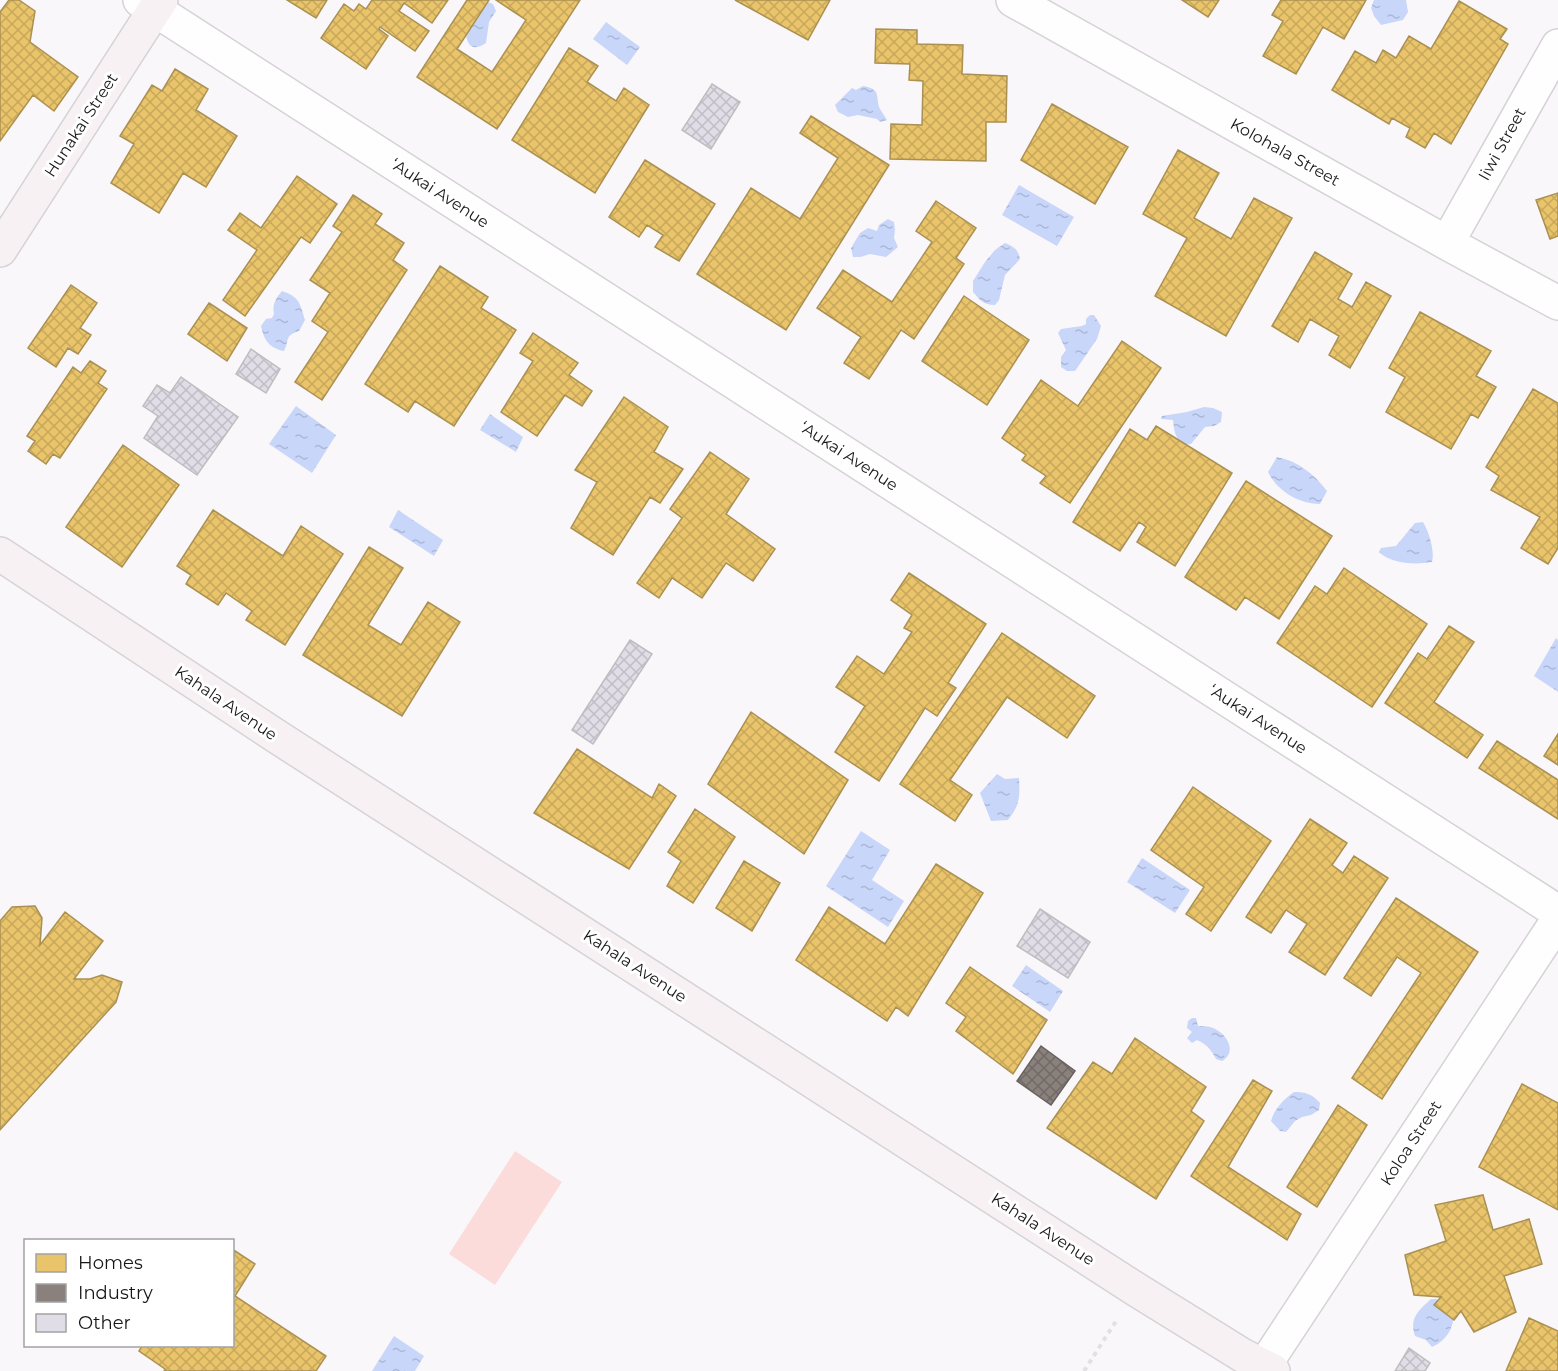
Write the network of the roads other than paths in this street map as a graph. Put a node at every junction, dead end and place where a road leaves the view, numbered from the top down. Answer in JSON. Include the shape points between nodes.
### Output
{"nodes":[{"id":1,"x":1013,"y":0,"type":"edge"},
{"id":2,"x":152,"y":3,"type":"edge"},
{"id":3,"x":1558,"y":46,"type":"edge"},
{"id":4,"x":1447,"y":243,"type":"junction"},
{"id":5,"x":0,"y":250,"type":"edge"},
{"id":6,"x":1558,"y":303,"type":"edge"},
{"id":7,"x":0,"y":554,"type":"edge"},
{"id":8,"x":1558,"y":912,"type":"edge"},
{"id":9,"x":1558,"y":920,"type":"edge"},
{"id":10,"x":1269,"y":1368,"type":"edge"}],
"edges":[{"from":1,"to":4,"type":"street","name":"Kolohala Street"},
{"from":2,"to":5,"type":"street","name":"Hunakai Street"},
{"from":2,"to":8,"type":"street","name":"ʻAukai Avenue"},
{"from":3,"to":4,"type":"street","name":"Iiwi Street"},
{"from":4,"to":6,"type":"street","name":"Kolohala Street"},
{"from":7,"to":10,"type":"street","name":"Kahala Avenue","via":[[1137,1290]]},
{"from":9,"to":10,"type":"street","name":"Koloa Street"}]}
